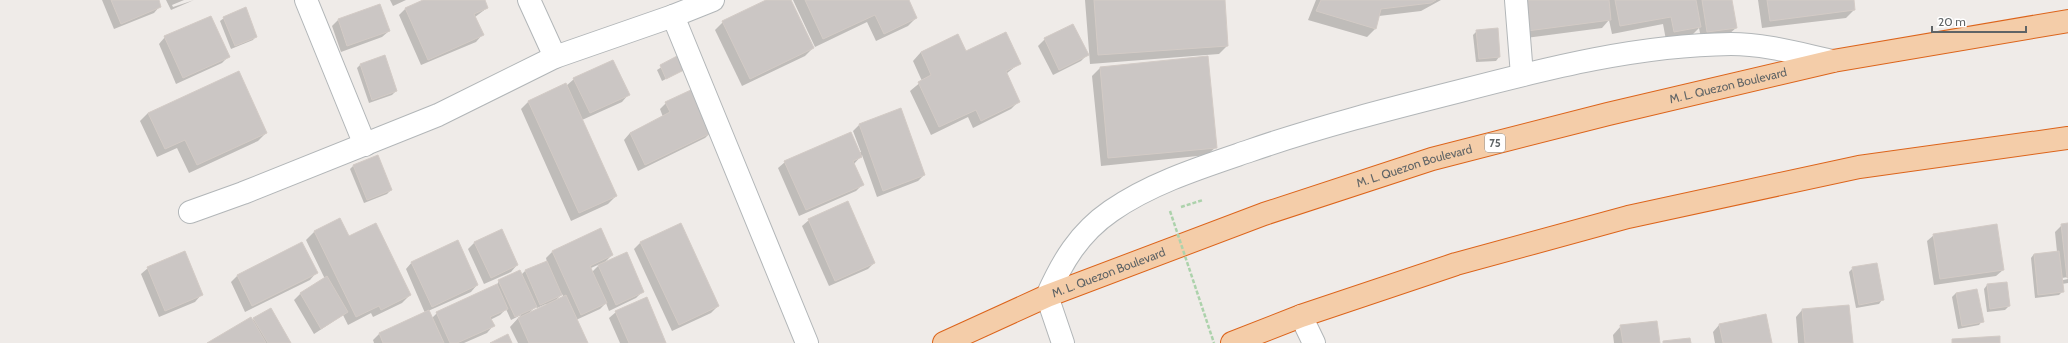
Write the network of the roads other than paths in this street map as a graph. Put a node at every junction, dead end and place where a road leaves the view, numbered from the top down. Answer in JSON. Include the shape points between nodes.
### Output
{"nodes":[{"id":1,"x":306,"y":0,"type":"edge"},
{"id":2,"x":529,"y":0,"type":"edge"},
{"id":3,"x":713,"y":0,"type":"edge"},
{"id":4,"x":1516,"y":0,"type":"edge"},
{"id":5,"x":673,"y":16,"type":"junction"},
{"id":6,"x":2068,"y":21,"type":"edge"},
{"id":7,"x":555,"y":57,"type":"junction"},
{"id":8,"x":1833,"y":61,"type":"junction"},
{"id":9,"x":1522,"y":75,"type":"junction"},
{"id":10,"x":2068,"y":138,"type":"edge"},
{"id":11,"x":366,"y":145,"type":"junction"},
{"id":12,"x":190,"y":212,"type":"dead end"},
{"id":13,"x":1047,"y":296,"type":"junction"},
{"id":14,"x":1301,"y":316,"type":"junction"},
{"id":15,"x":807,"y":343,"type":"edge"},
{"id":16,"x":944,"y":343,"type":"edge"},
{"id":17,"x":1063,"y":343,"type":"edge"},
{"id":18,"x":1232,"y":343,"type":"edge"},
{"id":19,"x":1314,"y":343,"type":"edge"}],
"edges":[{"from":1,"to":11,"type":"street"},
{"from":2,"to":7,"type":"street"},
{"from":3,"to":5,"type":"street"},
{"from":4,"to":9,"type":"street"},
{"from":5,"to":7,"type":"street"},
{"from":5,"to":15,"type":"street"},
{"from":6,"to":8,"type":"highway","name":"M. L. Quezon Boulevard","number":"75"},
{"from":7,"to":11,"type":"street","via":[[438,115]]},
{"from":8,"to":9,"type":"street","via":[[1776,49],[1733,44],[1676,47],[1608,57]]},
{"from":8,"to":13,"type":"highway","name":"M. L. Quezon Boulevard","number":"75","via":[[1432,159],[1264,214]]},
{"from":9,"to":13,"type":"street","via":[[1339,121],[1192,171],[1147,190],[1110,211],[1075,243]]},
{"from":10,"to":14,"type":"highway","via":[[1859,167],[1628,218],[1456,264]]},
{"from":11,"to":12,"type":"street"},
{"from":13,"to":16,"type":"highway","name":"M. L. Quezon Boulevard","number":"75"},
{"from":13,"to":17,"type":"street"},
{"from":14,"to":18,"type":"highway"},
{"from":14,"to":19,"type":"street"}]}
